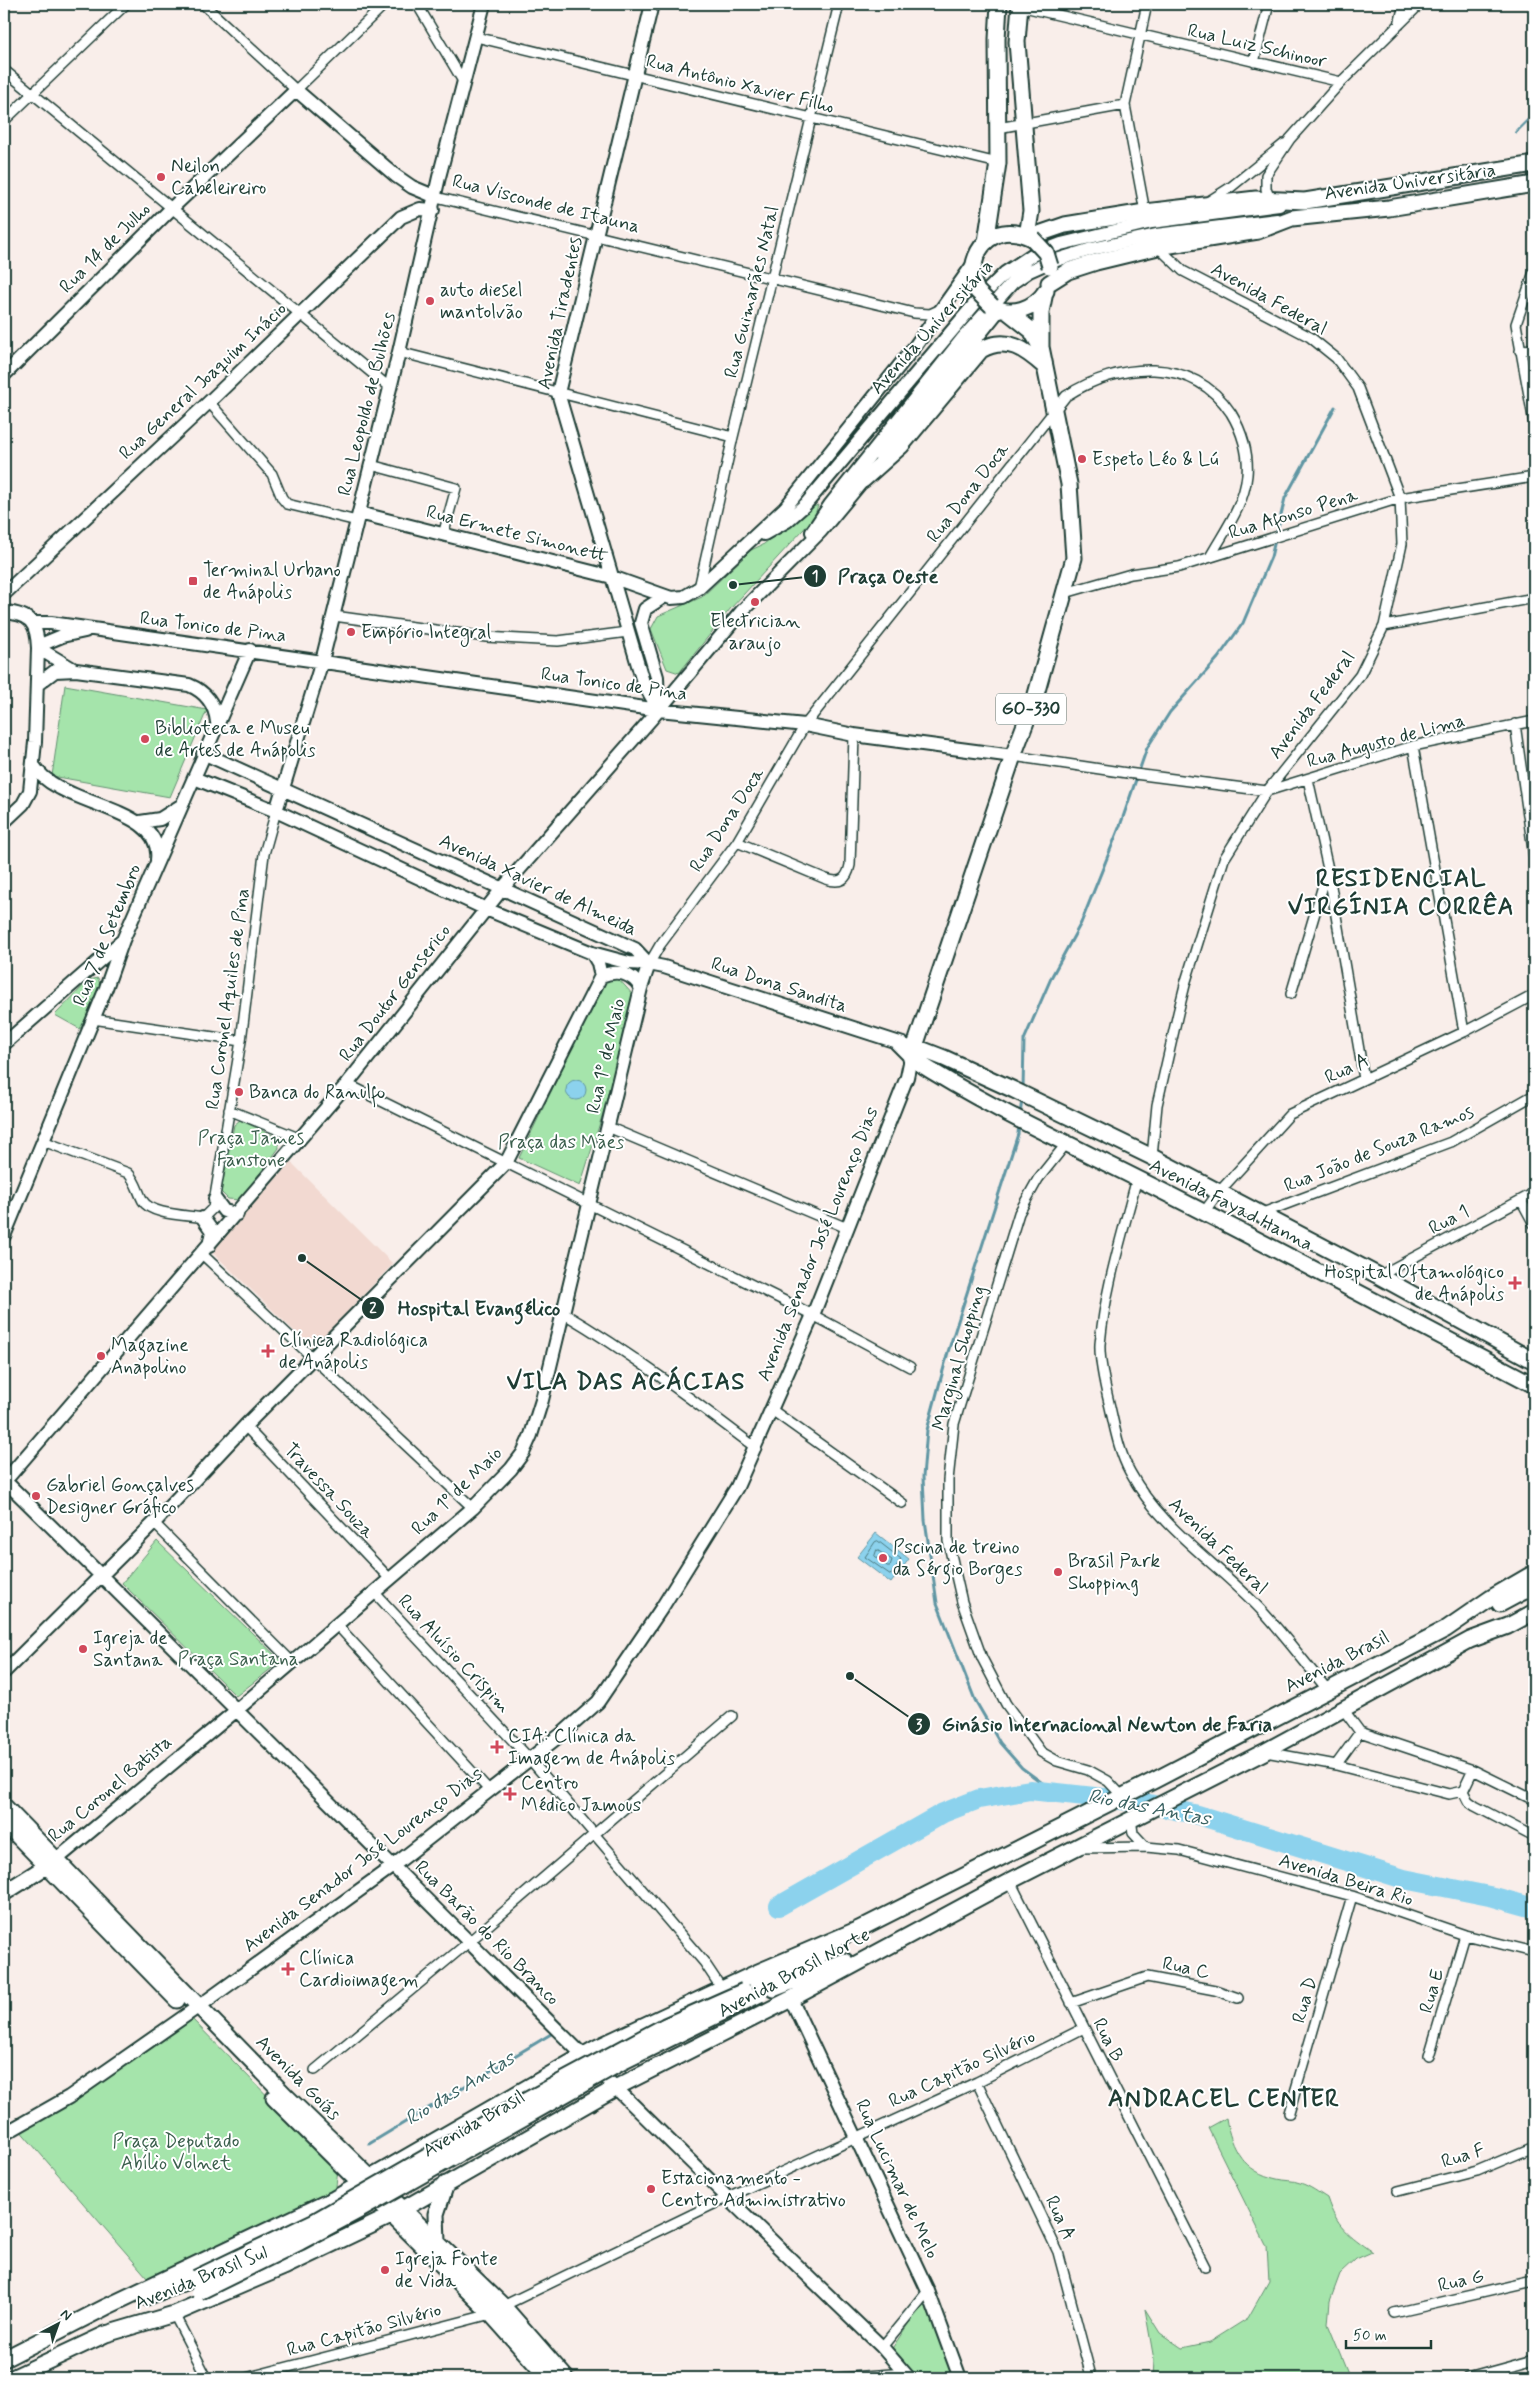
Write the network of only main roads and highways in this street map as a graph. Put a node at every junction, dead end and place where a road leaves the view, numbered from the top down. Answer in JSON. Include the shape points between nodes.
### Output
{"nodes":[{"id":1,"x":999,"y":4,"type":"edge"},
{"id":2,"x":1020,"y":5,"type":"edge"},
{"id":3,"x":1534,"y":164,"type":"edge"},
{"id":4,"x":1534,"y":184,"type":"edge"},
{"id":5,"x":1030,"y":237,"type":"junction"},
{"id":6,"x":986,"y":242,"type":"junction"},
{"id":7,"x":1047,"y":288,"type":"junction"},
{"id":8,"x":1000,"y":309,"type":"junction"},
{"id":9,"x":1041,"y":348,"type":"junction"},
{"id":10,"x":1045,"y":367,"type":"junction"},
{"id":11,"x":863,"y":480,"type":"road end"},
{"id":12,"x":912,"y":1052,"type":"junction"},
{"id":13,"x":1462,"y":1323,"type":"junction"},
{"id":14,"x":1452,"y":1342,"type":"junction"},
{"id":15,"x":1534,"y":1361,"type":"edge"},
{"id":16,"x":1534,"y":1385,"type":"edge"},
{"id":17,"x":1534,"y":1573,"type":"edge"},
{"id":18,"x":1534,"y":1586,"type":"edge"},
{"id":19,"x":1534,"y":1601,"type":"edge"},
{"id":20,"x":1534,"y":1612,"type":"edge"},
{"id":21,"x":1446,"y":1629,"type":"junction"},
{"id":22,"x":1470,"y":1640,"type":"junction"},
{"id":23,"x":1155,"y":1780,"type":"joint"},
{"id":24,"x":4,"y":1806,"type":"edge"},
{"id":25,"x":4,"y":1822,"type":"edge"},
{"id":26,"x":51,"y":1864,"type":"junction"},
{"id":27,"x":4,"y":1893,"type":"edge"},
{"id":28,"x":859,"y":1929,"type":"junction"},
{"id":29,"x":864,"y":1958,"type":"junction"},
{"id":30,"x":759,"y":1990,"type":"junction"},
{"id":31,"x":194,"y":2010,"type":"junction"},
{"id":32,"x":339,"y":2165,"type":"junction"},
{"id":33,"x":366,"y":2181,"type":"junction"},
{"id":34,"x":446,"y":2184,"type":"junction"},
{"id":35,"x":334,"y":2199,"type":"junction"},
{"id":36,"x":397,"y":2212,"type":"junction"},
{"id":37,"x":437,"y":2242,"type":"junction"},
{"id":38,"x":197,"y":2285,"type":"junction"},
{"id":39,"x":106,"y":2307,"type":"junction"},
{"id":40,"x":497,"y":2310,"type":"junction"},
{"id":41,"x":106,"y":2334,"type":"junction"},
{"id":42,"x":4,"y":2358,"type":"edge"},
{"id":43,"x":12,"y":2378,"type":"edge"},
{"id":44,"x":548,"y":2378,"type":"edge"},
{"id":45,"x":566,"y":2378,"type":"edge"}],
"edges":[{"from":1,"to":6,"type":"main road","via":[[998,162]]},
{"from":2,"to":5,"type":"main road","via":[[1017,42],[1031,211]]},
{"from":3,"to":5,"type":"main road","name":"Avenida Universitária","via":[[1305,201],[1270,199],[1145,212],[1065,225]]},
{"from":4,"to":7,"type":"main road","name":"Avenida Universitária","via":[[1389,208],[1292,218],[1258,231],[1158,247],[1096,262],[1068,271]]},
{"from":5,"to":6,"type":"main road","via":[[1009,232]]},
{"from":5,"to":7,"type":"main road","bridge":true,"via":[[1046,252],[1050,266]]},
{"from":6,"to":8,"type":"main road","bridge":true,"via":[[976,253],[972,274],[980,296]]},
{"from":7,"to":8,"type":"main road","via":[[1032,305],[1020,310]]},
{"from":7,"to":9,"type":"main road","name":"Avenida Senador José Lourenço Dias","via":[[1041,312]]},
{"from":8,"to":9,"type":"main road","name":"Avenida Senador José Lourenço Dias","via":[[1031,330]]},
{"from":9,"to":10,"type":"main road","name":"Avenida Senador José Lourenço Dias","number":"GO-330"},
{"from":10,"to":11,"type":"main road","via":[[1013,344],[1000,343],[981,350],[901,446]]},
{"from":10,"to":12,"type":"main road","name":"Avenida Senador José Lourenço Dias","number":"GO-330","via":[[1069,484],[1074,558],[1035,698]]},
{"from":12,"to":13,"type":"main road","name":"Avenida Fayad Hanna","via":[[944,1058],[1152,1157],[1380,1276]]},
{"from":12,"to":14,"type":"main road","name":"Avenida Fayad Hanna","via":[[938,1076]]},
{"from":13,"to":14,"type":"main road"},
{"from":13,"to":15,"type":"main road","name":"Avenida Fayad Hanna"},
{"from":14,"to":16,"type":"main road","name":"Avenida Fayad Hanna"},
{"from":17,"to":21,"type":"main road","name":"Avenida Brasil"},
{"from":18,"to":21,"type":"main road"},
{"from":19,"to":22,"type":"main road"},
{"from":20,"to":22,"type":"main road"},
{"from":21,"to":23,"type":"main road","name":"Avenida Brasil"},
{"from":22,"to":29,"type":"main road","name":"Avenida Brasil Norte","via":[[1264,1752]]},
{"from":23,"to":28,"type":"main road","name":"Avenida Brasil Norte"},
{"from":24,"to":26,"type":"main road","name":"Avenida Goiás"},
{"from":25,"to":26,"type":"main road","name":"Avenida Goiás"},
{"from":26,"to":27,"type":"main road","name":"Rua Coronel Batista"},
{"from":26,"to":31,"type":"main road","name":"Avenida Goiás"},
{"from":28,"to":30,"type":"main road","name":"Avenida Brasil"},
{"from":28,"to":33,"type":"main road","name":"Avenida Brasil Norte","via":[[583,2055]]},
{"from":29,"to":30,"type":"main road","name":"Avenida Brasil","via":[[841,1961]]},
{"from":29,"to":34,"type":"main road","name":"Avenida Brasil Norte","via":[[791,1999],[617,2087]]},
{"from":30,"to":38,"type":"main road","name":"Avenida Brasil","bridge":true,"via":[[664,2026]]},
{"from":31,"to":32,"type":"main road","name":"Avenida Goiás"},
{"from":31,"to":33,"type":"main road","name":"Avenida Goiás","via":[[287,2097]]},
{"from":32,"to":33,"type":"main road","name":"Avenida Goiás"},
{"from":32,"to":35,"type":"main road","via":[[342,2184]]},
{"from":33,"to":35,"type":"main road","name":"Avenida Brasil Sul"},
{"from":33,"to":36,"type":"main road","name":"Avenida Goiás"},
{"from":34,"to":36,"type":"main road","name":"Avenida Brasil Norte"},
{"from":34,"to":37,"type":"main road","via":[[436,2214]]},
{"from":35,"to":39,"type":"main road","name":"Avenida Brasil Sul"},
{"from":36,"to":37,"type":"main road","name":"Avenida Goiás"},
{"from":36,"to":40,"type":"main road","name":"Avenida Goiás"},
{"from":36,"to":41,"type":"main road","name":"Avenida Brasil Sul","via":[[286,2266],[174,2314]]},
{"from":37,"to":40,"type":"main road","name":"Avenida Goiás"},
{"from":38,"to":39,"type":"main road","name":"Avenida Brasil"},
{"from":38,"to":41,"type":"main road","name":"Avenida Brasil"},
{"from":39,"to":42,"type":"main road","name":"Avenida Brasil Sul"},
{"from":40,"to":44,"type":"main road","name":"Avenida Goiás"},
{"from":40,"to":45,"type":"main road","name":"Avenida Goiás"},
{"from":41,"to":43,"type":"main road","name":"Avenida Brasil Sul"}]}
